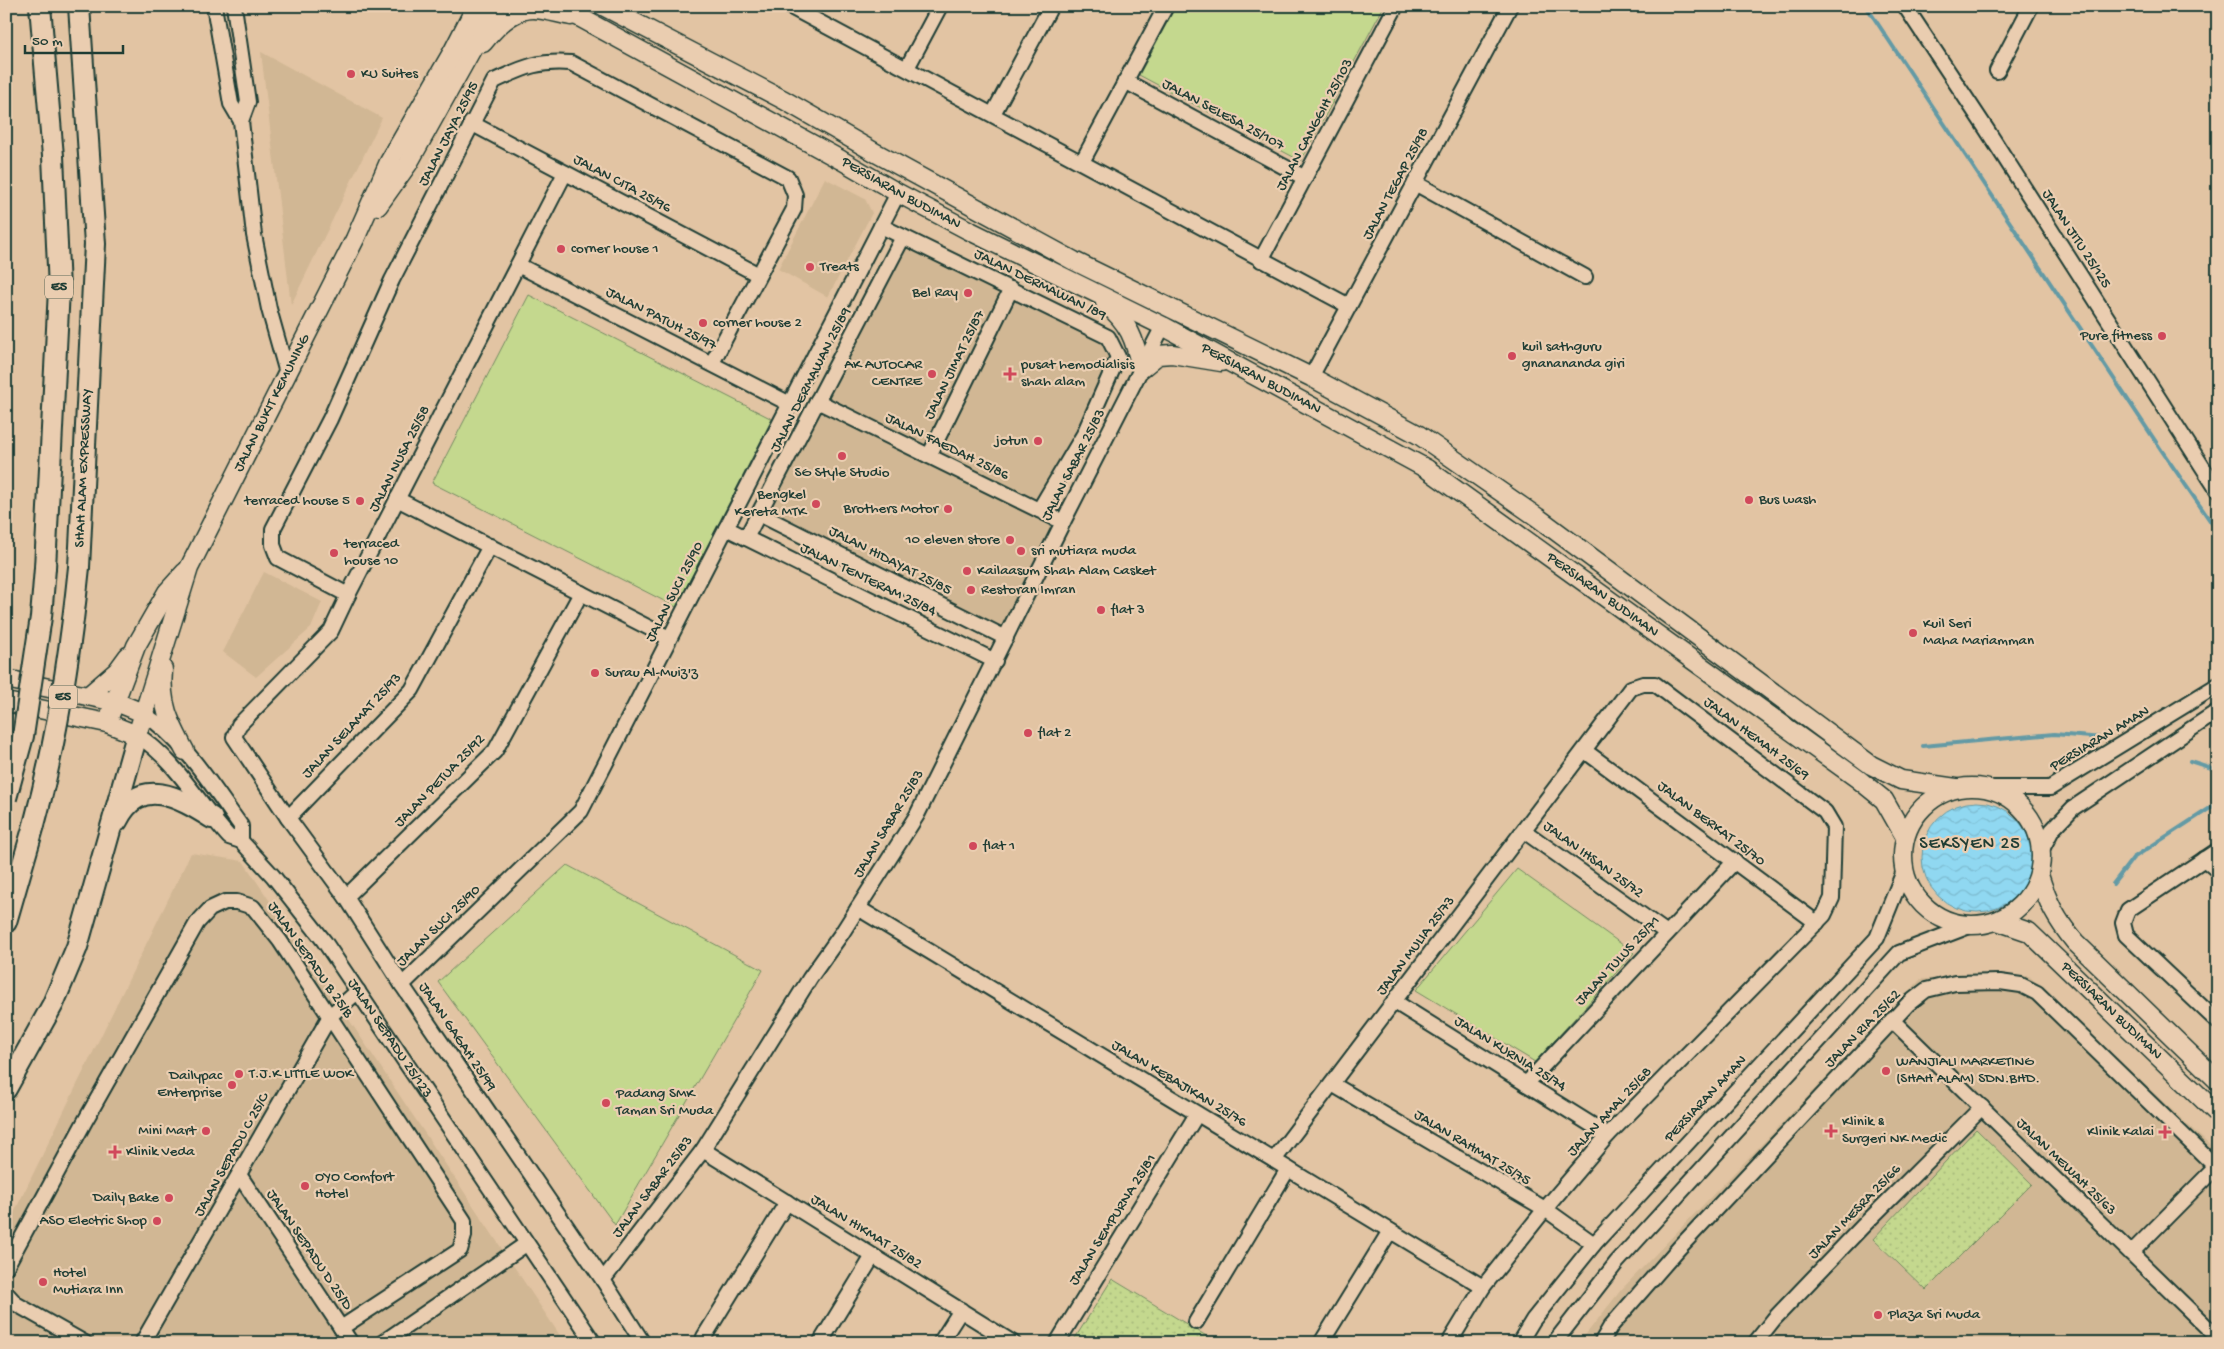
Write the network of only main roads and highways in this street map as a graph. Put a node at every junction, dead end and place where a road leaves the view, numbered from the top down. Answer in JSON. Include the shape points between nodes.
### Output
{"nodes":[{"id":1,"x":40,"y":6,"type":"edge"},
{"id":2,"x":79,"y":6,"type":"edge"},
{"id":3,"x":463,"y":6,"type":"edge"},
{"id":4,"x":476,"y":6,"type":"edge"},
{"id":5,"x":496,"y":6,"type":"edge"},
{"id":6,"x":559,"y":6,"type":"edge"},
{"id":7,"x":602,"y":6,"type":"edge"},
{"id":8,"x":579,"y":18,"type":"junction"},
{"id":9,"x":453,"y":51,"type":"junction"},
{"id":10,"x":458,"y":74,"type":"junction"},
{"id":11,"x":784,"y":100,"type":"junction"},
{"id":12,"x":778,"y":125,"type":"junction"},
{"id":13,"x":355,"y":239,"type":"junction"},
{"id":14,"x":1074,"y":261,"type":"junction"},
{"id":15,"x":1086,"y":288,"type":"junction"},
{"id":16,"x":1163,"y":326,"type":"junction"},
{"id":17,"x":1238,"y":365,"type":"junction"},
{"id":18,"x":1310,"y":377,"type":"junction"},
{"id":19,"x":1427,"y":469,"type":"junction"},
{"id":20,"x":189,"y":568,"type":"junction"},
{"id":21,"x":165,"y":638,"type":"junction"},
{"id":22,"x":136,"y":646,"type":"junction"},
{"id":23,"x":6,"y":679,"type":"edge"},
{"id":24,"x":88,"y":696,"type":"junction"},
{"id":25,"x":6,"y":702,"type":"edge"},
{"id":26,"x":116,"y":702,"type":"junction"},
{"id":27,"x":143,"y":713,"type":"junction"},
{"id":28,"x":108,"y":723,"type":"junction"},
{"id":29,"x":137,"y":735,"type":"junction"},
{"id":30,"x":185,"y":751,"type":"road end"},
{"id":31,"x":1956,"y":788,"type":"junction"},
{"id":32,"x":6,"y":798,"type":"edge"},
{"id":33,"x":212,"y":818,"type":"road end"},
{"id":34,"x":110,"y":836,"type":"junction"},
{"id":35,"x":1905,"y":837,"type":"junction"},
{"id":36,"x":2038,"y":875,"type":"junction"},
{"id":37,"x":1997,"y":921,"type":"junction"},
{"id":38,"x":6,"y":922,"type":"edge"},
{"id":39,"x":2218,"y":1081,"type":"edge"},
{"id":40,"x":6,"y":1089,"type":"edge"},
{"id":41,"x":2218,"y":1114,"type":"edge"}],
"edges":[{"from":1,"to":32,"type":"highway","number":"E5","bridge":true,"via":[[53,156],[59,289],[40,626],[23,736]]},
{"from":2,"to":38,"type":"highway","name":"SHAH ALAM EXPRESSWAY","number":"E5","bridge":true,"via":[[95,244],[79,567],[58,725]]},
{"from":3,"to":9,"type":"main road","via":[[454,29]]},
{"from":4,"to":9,"type":"main road","name":"JALAN BUKIT KEMUNING"},
{"from":5,"to":10,"type":"main road","name":"JALAN BUKIT KEMUNING"},
{"from":6,"to":8,"type":"main road","name":"PERSIARAN BUDIMAN"},
{"from":7,"to":11,"type":"main road","name":"PERSIARAN BUDIMAN"},
{"from":8,"to":10,"type":"main road","via":[[532,9],[515,14],[487,37]]},
{"from":8,"to":12,"type":"main road","name":"PERSIARAN BUDIMAN"},
{"from":9,"to":13,"type":"main road","name":"JALAN BUKIT KEMUNING","via":[[389,162]]},
{"from":10,"to":13,"type":"main road","name":"JALAN BUKIT KEMUNING","via":[[408,164]]},
{"from":11,"to":12,"type":"main road","via":[[775,100],[768,109]]},
{"from":11,"to":14,"type":"main road","name":"PERSIARAN BUDIMAN"},
{"from":12,"to":15,"type":"main road","name":"PERSIARAN BUDIMAN","via":[[898,193]]},
{"from":13,"to":20,"type":"main road","name":"JALAN BUKIT KEMUNING"},
{"from":14,"to":16,"type":"main road","via":[[1160,312]]},
{"from":14,"to":18,"type":"main road","name":"PERSIARAN BUDIMAN"},
{"from":15,"to":16,"type":"main road","name":"PERSIARAN BUDIMAN"},
{"from":15,"to":17,"type":"main road","via":[[1119,314],[1133,336],[1141,369],[1158,355],[1172,354]]},
{"from":16,"to":17,"type":"main road","name":"PERSIARAN BUDIMAN"},
{"from":17,"to":19,"type":"main road","name":"PERSIARAN BUDIMAN"},
{"from":18,"to":19,"type":"main road","via":[[1321,398]]},
{"from":18,"to":31,"type":"main road","name":"PERSIARAN BUDIMAN","via":[[1418,435],[1537,517],[1872,765],[1901,780]]},
{"from":19,"to":35,"type":"main road","name":"PERSIARAN BUDIMAN","via":[[1858,779],[1884,800]]},
{"from":20,"to":21,"type":"main road","name":"JALAN BUKIT KEMUNING"},
{"from":20,"to":22,"type":"main road","name":"JALAN BUKIT KEMUNING","via":[[167,592]]},
{"from":21,"to":27,"type":"main road","name":"JALAN BUKIT KEMUNING"},
{"from":21,"to":30,"type":"main road","via":[[163,700],[168,718]]},
{"from":22,"to":24,"type":"main road","via":[[117,671]]},
{"from":22,"to":26,"type":"main road","name":"JALAN BUKIT KEMUNING"},
{"from":23,"to":24,"type":"main road"},
{"from":24,"to":26,"type":"main road"},
{"from":25,"to":28,"type":"main road","name":"JALAN SEPADU 25/123"},
{"from":26,"to":27,"type":"main road","name":"JALAN SEPADU 25/123"},
{"from":26,"to":28,"type":"main road","name":"JALAN BUKIT KEMUNING"},
{"from":27,"to":29,"type":"main road","name":"JALAN BUKIT KEMUNING"},
{"from":28,"to":29,"type":"main road","name":"JALAN SEPADU 25/123"},
{"from":29,"to":34,"type":"highway"},
{"from":31,"to":35,"type":"main road","via":[[1938,795],[1924,806],[1912,820]]},
{"from":31,"to":36,"type":"main road","via":[[1990,788],[2010,797],[2026,812],[2037,830],[2041,851]]},
{"from":33,"to":34,"type":"highway","via":[[185,801],[165,794],[149,794],[134,800],[122,811]]},
{"from":34,"to":40,"type":"highway","via":[[71,963],[54,1004]]},
{"from":35,"to":37,"type":"main road","via":[[1904,871],[1912,893],[1928,910],[1949,922],[1972,925]]},
{"from":36,"to":37,"type":"main road","via":[[2020,905]]},
{"from":36,"to":39,"type":"main road","name":"PERSIARAN BUDIMAN","via":[[2048,904],[2075,942]]},
{"from":37,"to":41,"type":"main road","name":"PERSIARAN BUDIMAN","via":[[2029,932]]}]}
